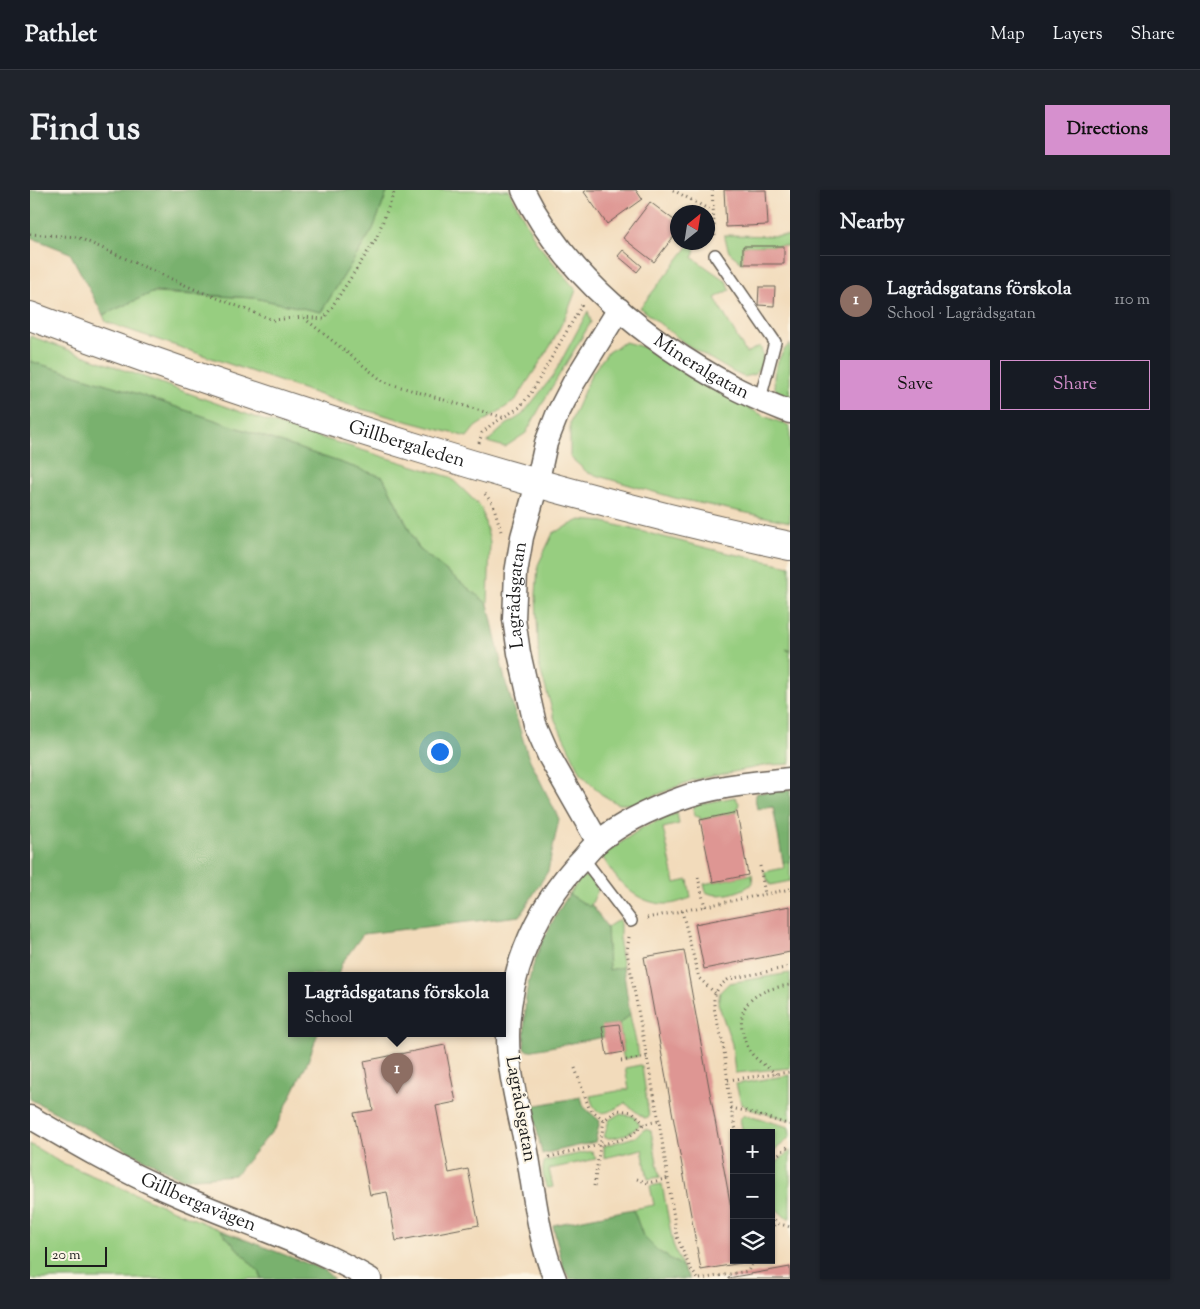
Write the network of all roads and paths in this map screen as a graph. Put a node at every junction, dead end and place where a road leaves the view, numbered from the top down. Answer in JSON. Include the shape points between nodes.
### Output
{"nodes":[{"id":1,"x":396,"y":190,"type":"edge"},
{"id":2,"x":523,"y":190,"type":"edge"},
{"id":3,"x":673,"y":190,"type":"edge"},
{"id":4,"x":712,"y":190,"type":"edge"},
{"id":5,"x":700,"y":205,"type":"edge"},
{"id":6,"x":713,"y":205,"type":"edge"},
{"id":7,"x":30,"y":234,"type":"edge"},
{"id":8,"x":715,"y":250,"type":"edge"},
{"id":9,"x":715,"y":255,"type":"joint"},
{"id":10,"x":619,"y":310,"type":"junction"},
{"id":11,"x":30,"y":316,"type":"edge"},
{"id":12,"x":303,"y":317,"type":"junction"},
{"id":13,"x":760,"y":399,"type":"junction"},
{"id":14,"x":790,"y":412,"type":"edge"},
{"id":15,"x":505,"y":418,"type":"dead end"},
{"id":16,"x":537,"y":484,"type":"junction"},
{"id":17,"x":790,"y":546,"type":"edge"},
{"id":18,"x":790,"y":779,"type":"edge"},
{"id":19,"x":591,"y":850,"type":"junction"},
{"id":20,"x":760,"y":866,"type":"dead end"},
{"id":21,"x":698,"y":877,"type":"dead end"},
{"id":22,"x":790,"y":889,"type":"edge"},
{"id":23,"x":765,"y":894,"type":"junction"},
{"id":24,"x":705,"y":907,"type":"junction"},
{"id":25,"x":682,"y":911,"type":"junction"},
{"id":26,"x":631,"y":921,"type":"junction"},
{"id":27,"x":790,"y":967,"type":"edge"},
{"id":28,"x":790,"y":985,"type":"edge"},
{"id":29,"x":715,"y":993,"type":"junction"},
{"id":30,"x":647,"y":1057,"type":"junction"},
{"id":31,"x":621,"y":1061,"type":"dead end"},
{"id":32,"x":575,"y":1068,"type":"dead end"},
{"id":33,"x":790,"y":1072,"type":"edge"},
{"id":34,"x":776,"y":1074,"type":"junction"},
{"id":35,"x":728,"y":1080,"type":"junction"},
{"id":36,"x":731,"y":1108,"type":"junction"},
{"id":37,"x":30,"y":1117,"type":"edge"},
{"id":38,"x":604,"y":1120,"type":"junction"},
{"id":39,"x":659,"y":1121,"type":"junction"},
{"id":40,"x":644,"y":1124,"type":"junction"},
{"id":41,"x":790,"y":1124,"type":"edge"},
{"id":42,"x":736,"y":1129,"type":"edge"},
{"id":43,"x":790,"y":1144,"type":"edge"},
{"id":44,"x":600,"y":1145,"type":"junction"},
{"id":45,"x":548,"y":1157,"type":"dead end"},
{"id":46,"x":775,"y":1157,"type":"edge"},
{"id":47,"x":669,"y":1178,"type":"junction"},
{"id":48,"x":637,"y":1179,"type":"dead end"},
{"id":49,"x":594,"y":1186,"type":"dead end"},
{"id":50,"x":773,"y":1219,"type":"edge"},
{"id":51,"x":776,"y":1222,"type":"joint"},
{"id":52,"x":790,"y":1227,"type":"edge"},
{"id":53,"x":752,"y":1264,"type":"edge"},
{"id":54,"x":361,"y":1276,"type":"edge"},
{"id":55,"x":555,"y":1279,"type":"edge"},
{"id":56,"x":699,"y":1279,"type":"edge"}],
"edges":[{"from":1,"to":12,"type":"path","via":[[376,239],[324,319]]},
{"from":2,"to":10,"type":"street","name":"Mineralgatan","via":[[544,227],[576,268]]},
{"from":3,"to":5,"type":"path"},
{"from":4,"to":6,"type":"path"},
{"from":7,"to":12,"type":"path","via":[[76,237],[273,320]]},
{"from":8,"to":9,"type":"path"},
{"from":9,"to":13,"type":"lane","via":[[774,342]]},
{"from":10,"to":13,"type":"street","name":"Mineralgatan","via":[[685,359],[732,387]]},
{"from":10,"to":16,"type":"street","via":[[557,414]]},
{"from":11,"to":16,"type":"main road","name":"Gillbergaleden","via":[[203,380]]},
{"from":12,"to":15,"type":"path","via":[[384,382]]},
{"from":13,"to":14,"type":"street","name":"Mineralgatan"},
{"from":16,"to":17,"type":"main road","name":"Gillbergaleden"},
{"from":16,"to":19,"type":"street","name":"Lagrådsgatan","via":[[516,573],[514,619],[518,653],[535,724]]},
{"from":18,"to":19,"type":"street","name":"Lagrådsgatan","via":[[736,784],[680,798],[636,817]]},
{"from":19,"to":26,"type":"lane"},
{"from":19,"to":55,"type":"street","name":"Lagrådsgatan","via":[[572,869],[546,905],[531,934],[513,989],[509,1021],[509,1057],[543,1243]]},
{"from":20,"to":23,"type":"path"},
{"from":21,"to":24,"type":"path"},
{"from":22,"to":23,"type":"path"},
{"from":23,"to":24,"type":"path"},
{"from":24,"to":25,"type":"path"},
{"from":25,"to":26,"type":"path"},
{"from":25,"to":29,"type":"path","via":[[699,978]]},
{"from":26,"to":30,"type":"path","via":[[627,952]]},
{"from":27,"to":29,"type":"path","via":[[729,979]]},
{"from":28,"to":34,"type":"path","via":[[760,993],[749,1000],[743,1012],[745,1043],[751,1053]]},
{"from":29,"to":35,"type":"path","via":[[714,1005]]},
{"from":30,"to":31,"type":"path"},
{"from":30,"to":39,"type":"path"},
{"from":32,"to":38,"type":"path","via":[[589,1108]]},
{"from":33,"to":34,"type":"path"},
{"from":34,"to":35,"type":"path"},
{"from":35,"to":36,"type":"path"},
{"from":36,"to":41,"type":"path"},
{"from":36,"to":42,"type":"path"},
{"from":37,"to":54,"type":"street","name":"Gillbergavägen","via":[[118,1168],[284,1237]]},
{"from":38,"to":40,"type":"path","via":[[618,1110],[633,1112]]},
{"from":38,"to":44,"type":"path"},
{"from":39,"to":40,"type":"path"},
{"from":39,"to":47,"type":"path"},
{"from":40,"to":44,"type":"path","via":[[631,1135]]},
{"from":43,"to":46,"type":"path"},
{"from":44,"to":45,"type":"path"},
{"from":44,"to":49,"type":"path"},
{"from":47,"to":48,"type":"path","via":[[648,1183]]},
{"from":47,"to":56,"type":"path","via":[[678,1237],[690,1268]]},
{"from":50,"to":51,"type":"path"},
{"from":51,"to":52,"type":"path"},
{"from":53,"to":56,"type":"path","via":[[748,1270]]}]}
